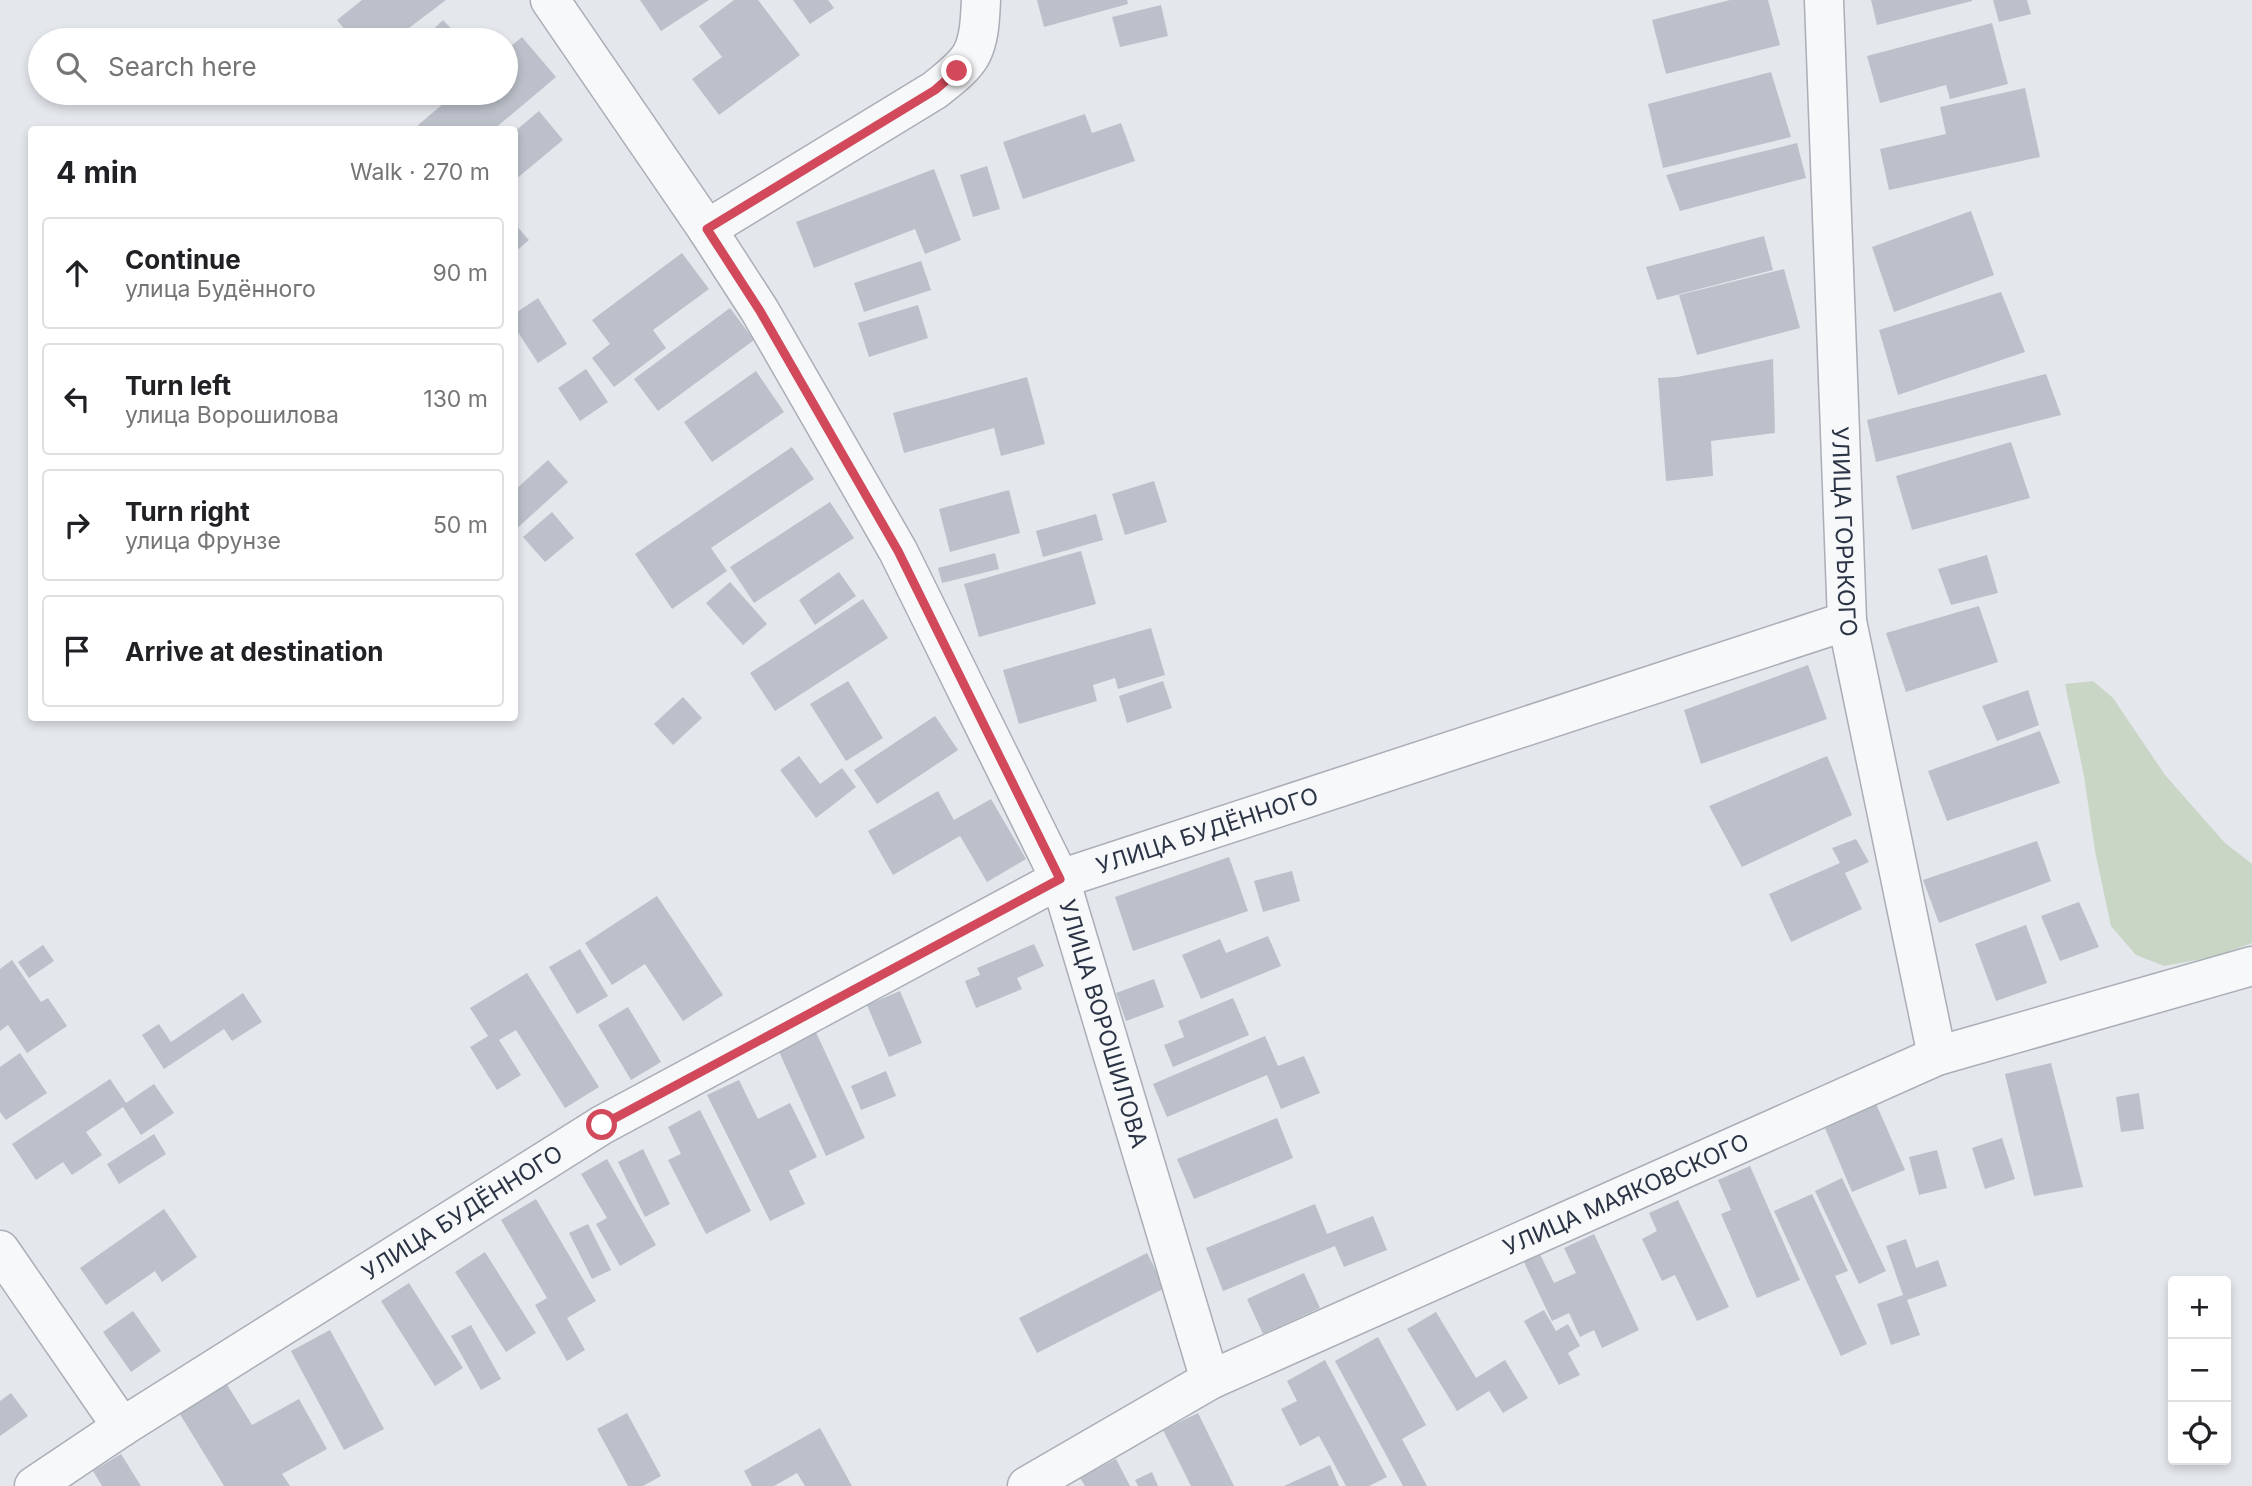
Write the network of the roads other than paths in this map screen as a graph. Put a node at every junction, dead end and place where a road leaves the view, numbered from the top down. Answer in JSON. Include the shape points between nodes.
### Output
{"nodes":[{"id":1,"x":550,"y":0,"type":"edge"},
{"id":2,"x":981,"y":0,"type":"edge"},
{"id":3,"x":1824,"y":0,"type":"edge"},
{"id":4,"x":707,"y":229,"type":"junction"},
{"id":5,"x":1847,"y":621,"type":"junction"},
{"id":6,"x":1060,"y":879,"type":"junction"},
{"id":7,"x":2252,"y":966,"type":"edge"},
{"id":8,"x":1937,"y":1056,"type":"junction"},
{"id":9,"x":0,"y":1250,"type":"edge"},
{"id":10,"x":1210,"y":1380,"type":"junction"},
{"id":11,"x":122,"y":1427,"type":"junction"},
{"id":12,"x":34,"y":1486,"type":"edge"},
{"id":13,"x":1027,"y":1486,"type":"edge"}],
"edges":[{"from":1,"to":4,"type":"street","name":"УЛИЦА ВОРОШИЛОВА"},
{"from":2,"to":4,"type":"street","via":[[971,54],[935,90]]},
{"from":3,"to":5,"type":"street","name":"УЛИЦА ГОРЬКОГО"},
{"from":4,"to":6,"type":"street","name":"УЛИЦА ВОРОШИЛОВА","via":[[760,311],[898,551]]},
{"from":5,"to":6,"type":"street","name":"УЛИЦА БУДЁННОГО"},
{"from":5,"to":8,"type":"street","name":"УЛИЦА ГОРЬКОГО"},
{"from":6,"to":10,"type":"street","name":"УЛИЦА ВОРОШИЛОВА"},
{"from":6,"to":11,"type":"street","name":"УЛИЦА БУДЁННОГО","via":[[602,1125]]},
{"from":7,"to":8,"type":"street","name":"УЛИЦА МАЯКОВСКОГО"},
{"from":8,"to":10,"type":"street","name":"УЛИЦА МАЯКОВСКОГО"},
{"from":9,"to":11,"type":"street"},
{"from":10,"to":13,"type":"street","name":"УЛИЦА МАЯКОВСКОГО"},
{"from":11,"to":12,"type":"street","name":"УЛИЦА БУДЁННОГО"}]}
